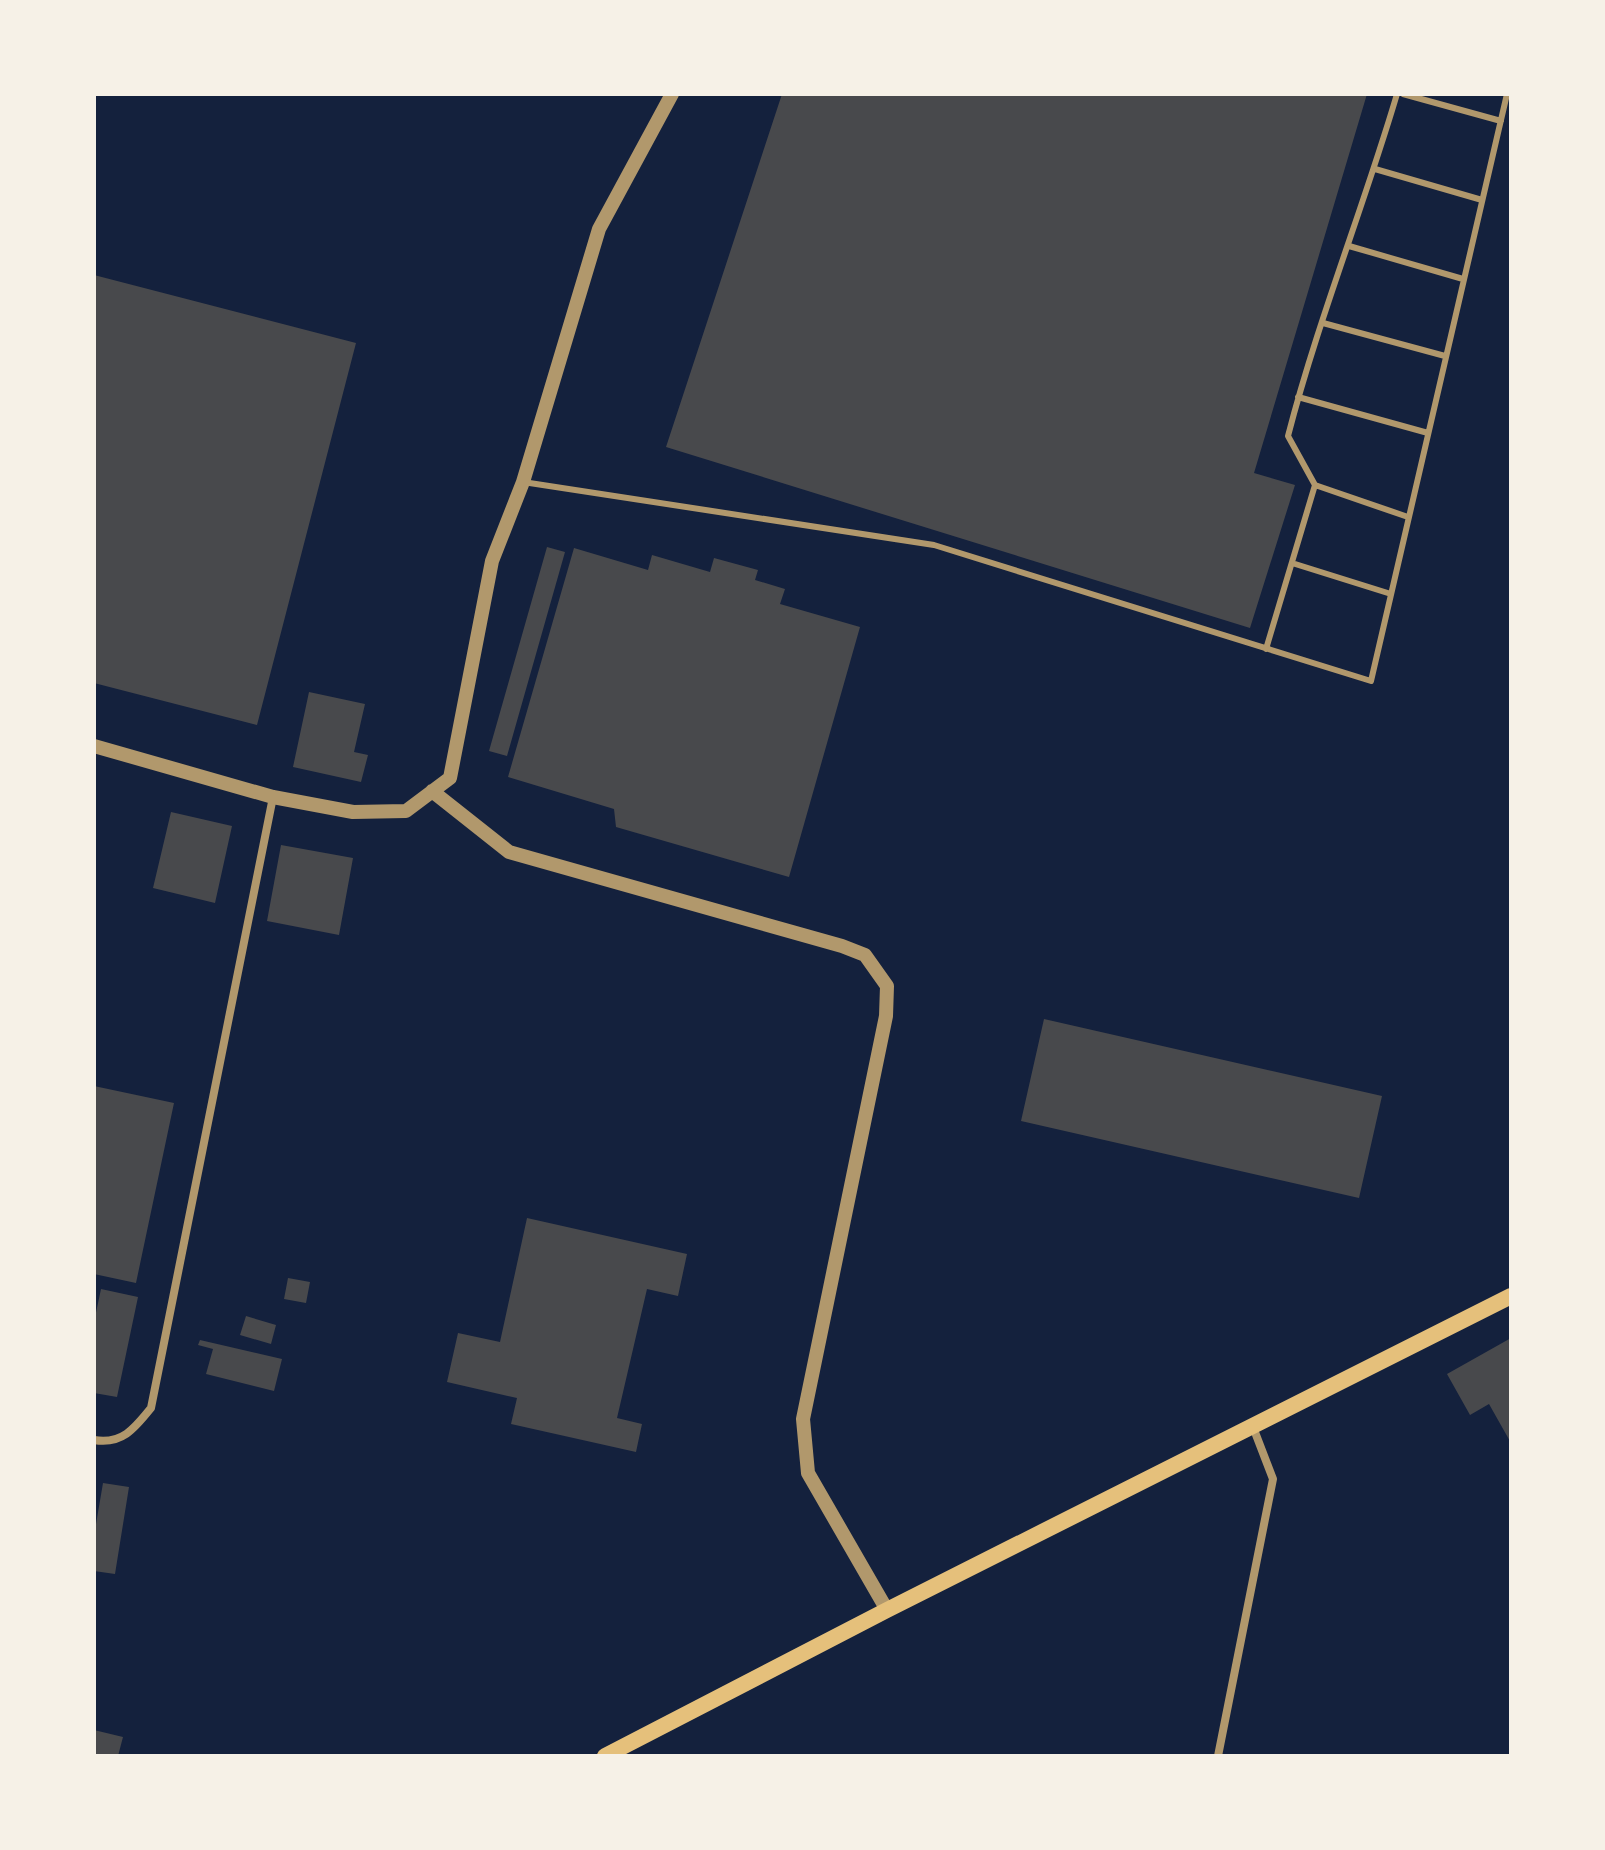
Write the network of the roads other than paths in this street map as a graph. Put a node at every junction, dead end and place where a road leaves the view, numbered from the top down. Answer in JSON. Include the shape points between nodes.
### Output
{"nodes":[{"id":1,"x":672,"y":94,"type":"edge"},
{"id":2,"x":1400,"y":94,"type":"edge"},
{"id":3,"x":1507,"y":94,"type":"edge"},
{"id":4,"x":1501,"y":121,"type":"junction"},
{"id":5,"x":1375,"y":169,"type":"junction"},
{"id":6,"x":1482,"y":200,"type":"junction"},
{"id":7,"x":1349,"y":246,"type":"junction"},
{"id":8,"x":1463,"y":279,"type":"junction"},
{"id":9,"x":1323,"y":323,"type":"junction"},
{"id":10,"x":1445,"y":356,"type":"junction"},
{"id":11,"x":1298,"y":397,"type":"junction"},
{"id":12,"x":1428,"y":433,"type":"junction"},
{"id":13,"x":523,"y":482,"type":"junction"},
{"id":14,"x":1315,"y":485,"type":"junction"},
{"id":15,"x":1408,"y":517,"type":"junction"},
{"id":16,"x":1292,"y":563,"type":"junction"},
{"id":17,"x":1391,"y":594,"type":"junction"},
{"id":18,"x":1266,"y":649,"type":"junction"},
{"id":19,"x":94,"y":746,"type":"edge"},
{"id":20,"x":432,"y":791,"type":"junction"},
{"id":21,"x":273,"y":797,"type":"junction"},
{"id":22,"x":1511,"y":1296,"type":"edge"},
{"id":23,"x":1253,"y":1427,"type":"junction"},
{"id":24,"x":94,"y":1440,"type":"edge"},
{"id":25,"x":887,"y":1610,"type":"junction"},
{"id":26,"x":605,"y":1756,"type":"edge"},
{"id":27,"x":1218,"y":1756,"type":"edge"}],
"edges":[{"from":1,"to":13,"type":"street","via":[[599,229]]},
{"from":2,"to":4,"type":"lane"},
{"from":2,"to":5,"type":"lane"},
{"from":3,"to":4,"type":"lane"},
{"from":4,"to":6,"type":"lane"},
{"from":5,"to":6,"type":"lane"},
{"from":5,"to":7,"type":"lane"},
{"from":6,"to":8,"type":"lane"},
{"from":7,"to":8,"type":"lane"},
{"from":7,"to":9,"type":"lane"},
{"from":8,"to":10,"type":"lane"},
{"from":9,"to":10,"type":"lane"},
{"from":9,"to":11,"type":"lane"},
{"from":10,"to":12,"type":"lane"},
{"from":11,"to":12,"type":"lane"},
{"from":11,"to":14,"type":"lane","via":[[1288,436]]},
{"from":12,"to":15,"type":"lane"},
{"from":13,"to":18,"type":"lane","via":[[934,545]]},
{"from":13,"to":20,"type":"street","via":[[492,561],[450,778]]},
{"from":14,"to":15,"type":"lane"},
{"from":14,"to":16,"type":"lane"},
{"from":15,"to":17,"type":"lane"},
{"from":16,"to":17,"type":"lane"},
{"from":16,"to":18,"type":"lane"},
{"from":17,"to":18,"type":"lane","via":[[1371,681]]},
{"from":19,"to":21,"type":"street"},
{"from":20,"to":21,"type":"street","via":[[406,811],[353,812]]},
{"from":20,"to":25,"type":"street","via":[[509,852],[842,946],[865,955],[887,986],[886,1016],[803,1419],[808,1473]]},
{"from":21,"to":24,"type":"street","via":[[151,1408],[135,1429],[109,1443]]},
{"from":22,"to":23,"type":"main road"},
{"from":23,"to":25,"type":"main road"},
{"from":23,"to":27,"type":"street","via":[[1273,1479]]},
{"from":25,"to":26,"type":"main road"}]}
